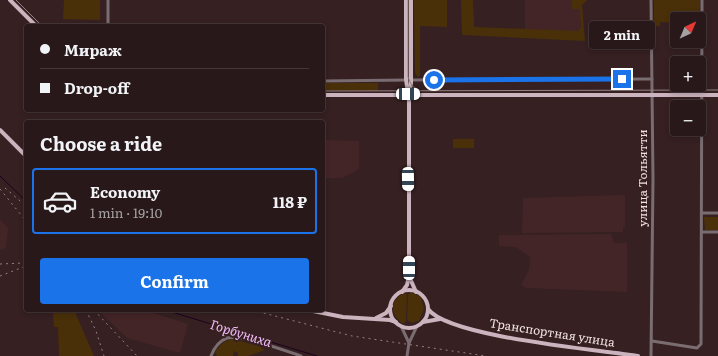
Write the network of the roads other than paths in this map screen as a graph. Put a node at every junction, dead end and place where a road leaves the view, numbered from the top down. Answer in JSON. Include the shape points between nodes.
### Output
{"nodes":[{"id":1,"x":10,"y":0,"type":"edge"},
{"id":2,"x":108,"y":0,"type":"edge"},
{"id":3,"x":406,"y":0,"type":"edge"},
{"id":4,"x":411,"y":0,"type":"edge"},
{"id":5,"x":651,"y":0,"type":"edge"},
{"id":6,"x":702,"y":0,"type":"edge"},
{"id":7,"x":34,"y":24,"type":"edge"},
{"id":8,"x":108,"y":24,"type":"edge"},
{"id":9,"x":652,"y":79,"type":"junction"},
{"id":10,"x":409,"y":80,"type":"junction"},
{"id":11,"x":325,"y":81,"type":"edge"},
{"id":12,"x":408,"y":94,"type":"junction"},
{"id":13,"x":325,"y":95,"type":"edge"},
{"id":14,"x":652,"y":95,"type":"junction"},
{"id":15,"x":702,"y":95,"type":"junction"},
{"id":16,"x":718,"y":95,"type":"edge"},
{"id":17,"x":0,"y":130,"type":"edge"},
{"id":18,"x":24,"y":154,"type":"edge"},
{"id":19,"x":702,"y":213,"type":"junction"},
{"id":20,"x":718,"y":213,"type":"edge"},
{"id":21,"x":702,"y":232,"type":"junction"},
{"id":22,"x":718,"y":232,"type":"edge"},
{"id":23,"x":409,"y":276,"type":"junction"},
{"id":24,"x":402,"y":292,"type":"junction"},
{"id":25,"x":416,"y":292,"type":"junction"},
{"id":26,"x":391,"y":306,"type":"junction"},
{"id":27,"x":428,"y":309,"type":"junction"},
{"id":28,"x":318,"y":312,"type":"edge"},
{"id":29,"x":375,"y":319,"type":"junction"},
{"id":30,"x":441,"y":319,"type":"junction"},
{"id":31,"x":423,"y":322,"type":"junction"},
{"id":32,"x":396,"y":323,"type":"junction"},
{"id":33,"x":401,"y":326,"type":"junction"},
{"id":34,"x":417,"y":326,"type":"junction"},
{"id":35,"x":652,"y":341,"type":"junction"},
{"id":36,"x":409,"y":343,"type":"junction"},
{"id":37,"x":211,"y":356,"type":"edge"},
{"id":38,"x":301,"y":356,"type":"edge"},
{"id":39,"x":407,"y":356,"type":"edge"},
{"id":40,"x":638,"y":356,"type":"edge"},
{"id":41,"x":651,"y":356,"type":"edge"}],
"edges":[{"from":1,"to":7,"type":"main road"},
{"from":2,"to":8,"type":"street"},
{"from":3,"to":10,"type":"main road"},
{"from":4,"to":10,"type":"main road"},
{"from":5,"to":9,"type":"street","name":"улица Тольятти"},
{"from":6,"to":15,"type":"street"},
{"from":9,"to":10,"type":"street"},
{"from":9,"to":14,"type":"street","name":"улица Тольятти"},
{"from":10,"to":11,"type":"street"},
{"from":10,"to":12,"type":"main road"},
{"from":12,"to":13,"type":"main road"},
{"from":12,"to":14,"type":"main road"},
{"from":12,"to":23,"type":"main road"},
{"from":14,"to":15,"type":"main road"},
{"from":14,"to":35,"type":"street","name":"улица Тольятти"},
{"from":15,"to":16,"type":"main road"},
{"from":15,"to":19,"type":"street"},
{"from":17,"to":18,"type":"main road"},
{"from":19,"to":20,"type":"street"},
{"from":19,"to":21,"type":"street"},
{"from":21,"to":22,"type":"street"},
{"from":21,"to":35,"type":"street","via":[[701,344],[697,348]]},
{"from":23,"to":24,"type":"main road"},
{"from":23,"to":25,"type":"main road"},
{"from":24,"to":25,"type":"main road"},
{"from":24,"to":26,"type":"main road","via":[[393,300]]},
{"from":25,"to":27,"type":"main road","via":[[425,299]]},
{"from":26,"to":29,"type":"main road","via":[[386,313]]},
{"from":26,"to":32,"type":"main road"},
{"from":27,"to":30,"type":"main road","name":"Транспортная улица"},
{"from":27,"to":31,"type":"main road"},
{"from":28,"to":29,"type":"main road"},
{"from":29,"to":32,"type":"main road"},
{"from":30,"to":31,"type":"main road","name":"Транспортная улица"},
{"from":30,"to":40,"type":"main road","name":"Транспортная улица","via":[[507,338]]},
{"from":31,"to":34,"type":"main road"},
{"from":32,"to":33,"type":"main road"},
{"from":33,"to":34,"type":"main road"},
{"from":33,"to":36,"type":"street"},
{"from":34,"to":36,"type":"street"},
{"from":35,"to":41,"type":"street","name":"улица Тольятти"},
{"from":36,"to":39,"type":"street"},
{"from":37,"to":38,"type":"street","via":[[219,342],[226,338],[238,337]]}]}
